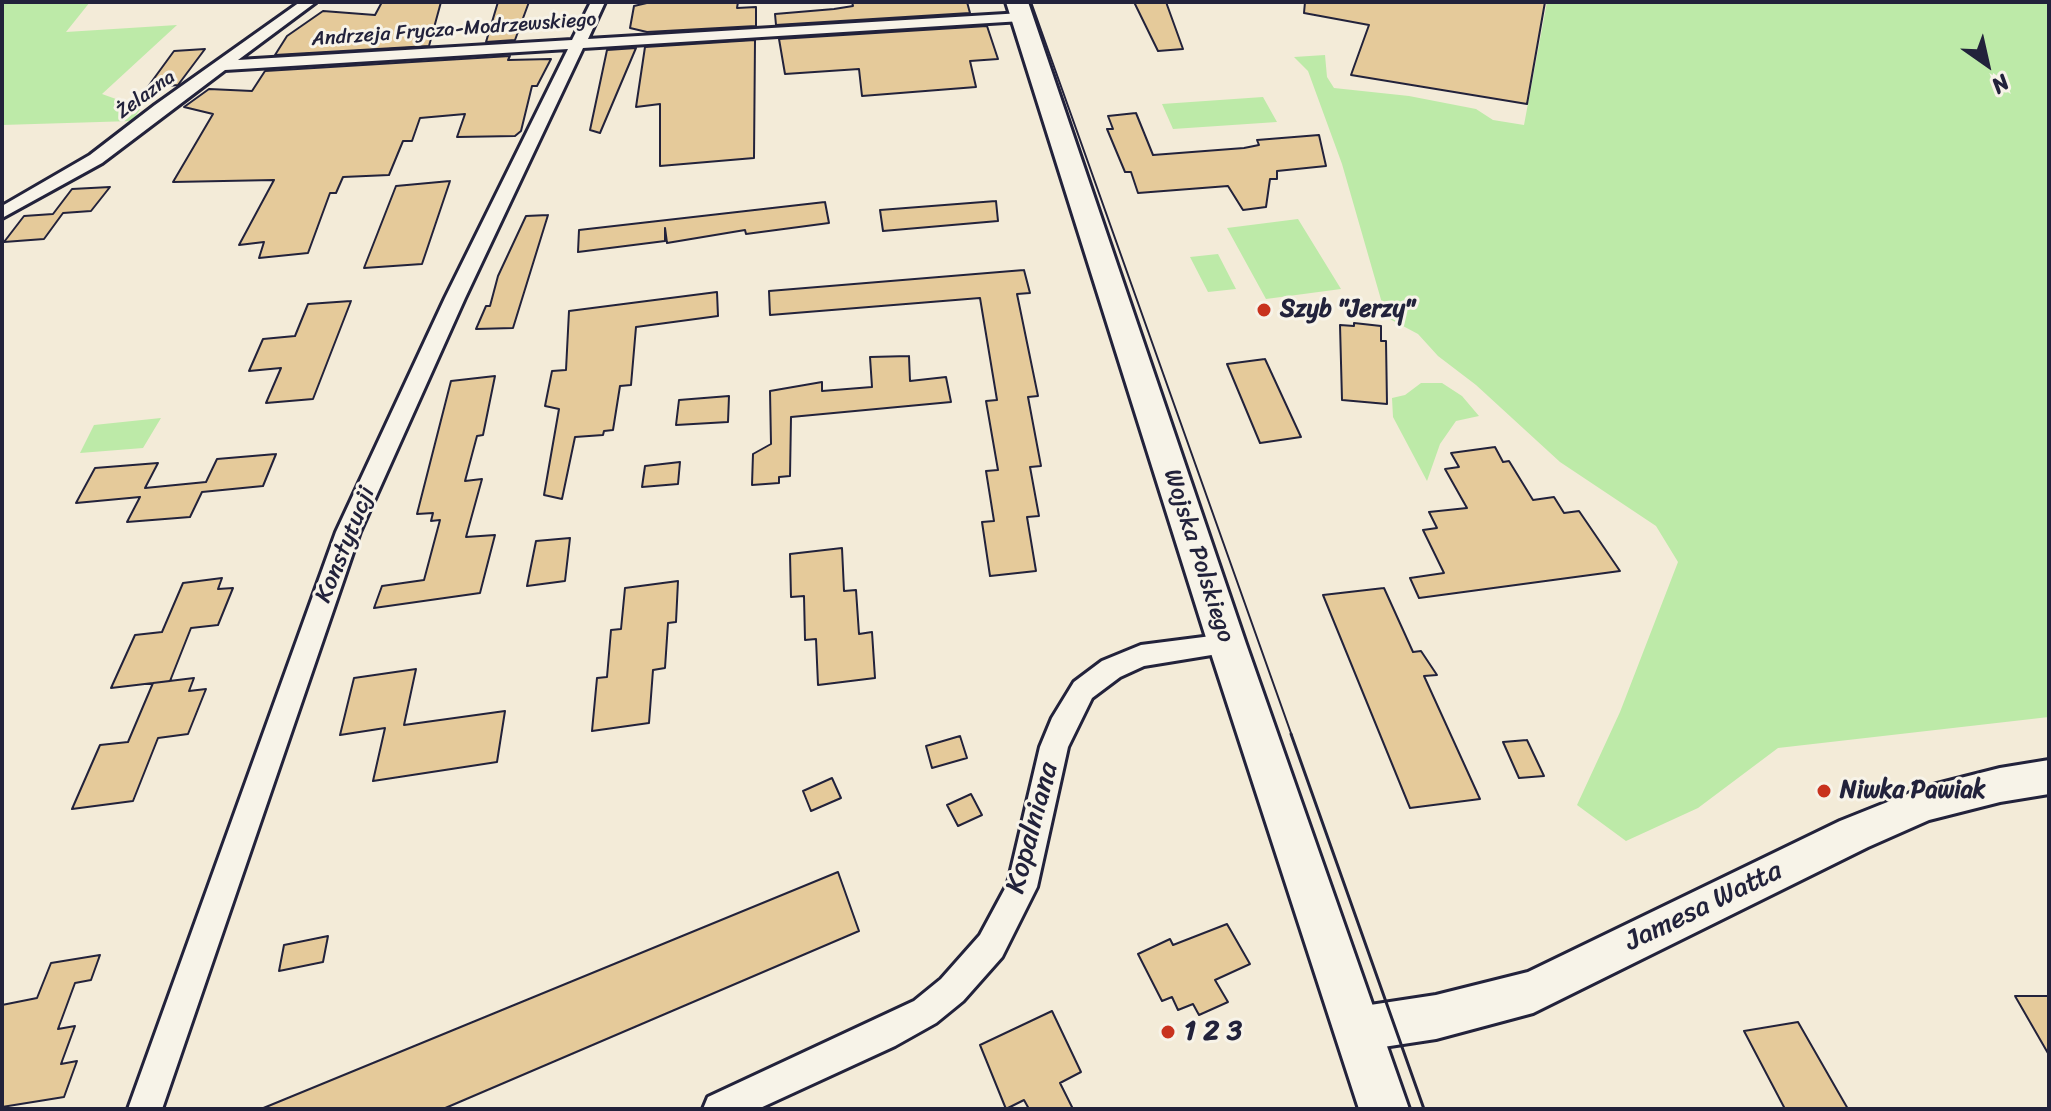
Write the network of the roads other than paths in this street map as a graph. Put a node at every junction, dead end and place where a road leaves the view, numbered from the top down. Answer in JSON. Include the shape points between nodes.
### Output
{"nodes":[{"id":1,"x":309,"y":2,"type":"edge"},
{"id":2,"x":598,"y":2,"type":"edge"},
{"id":3,"x":1019,"y":9,"type":"edge"},
{"id":4,"x":579,"y":42,"type":"junction"},
{"id":5,"x":224,"y":65,"type":"junction"},
{"id":6,"x":2,"y":213,"type":"edge"},
{"id":7,"x":1227,"y":644,"type":"junction"},
{"id":8,"x":2049,"y":777,"type":"edge"},
{"id":9,"x":1357,"y":1029,"type":"junction"},
{"id":10,"x":145,"y":1109,"type":"edge"},
{"id":11,"x":720,"y":1109,"type":"edge"},
{"id":12,"x":1384,"y":1109,"type":"edge"}],
"edges":[{"from":1,"to":5,"type":"street","name":"Żelazna"},
{"from":2,"to":4,"type":"street","name":"Konstytucji"},
{"from":3,"to":4,"type":"street","name":"Andrzeja Frycza-Modrzewskiego"},
{"from":3,"to":7,"type":"main road","name":"Wojska Polskiego"},
{"from":4,"to":5,"type":"street","name":"Andrzeja Frycza-Modrzewskiego"},
{"from":4,"to":10,"type":"street","name":"Konstytucji","via":[[348,532]]},
{"from":5,"to":6,"type":"street","name":"Żelazna","via":[[96,159]]},
{"from":7,"to":9,"type":"main road","name":"Wojska Polskiego"},
{"from":7,"to":11,"type":"street","name":"Kopalniana","via":[[1141,656],[1083,690],[1054,747],[1022,887],[991,946],[952,990],[925,1012],[883,1034]]},
{"from":8,"to":9,"type":"street","name":"Jamesa Watta","via":[[1985,788],[1896,816],[1533,992],[1436,1017]]},
{"from":9,"to":12,"type":"main road","name":"Wojska Polskiego"}]}
